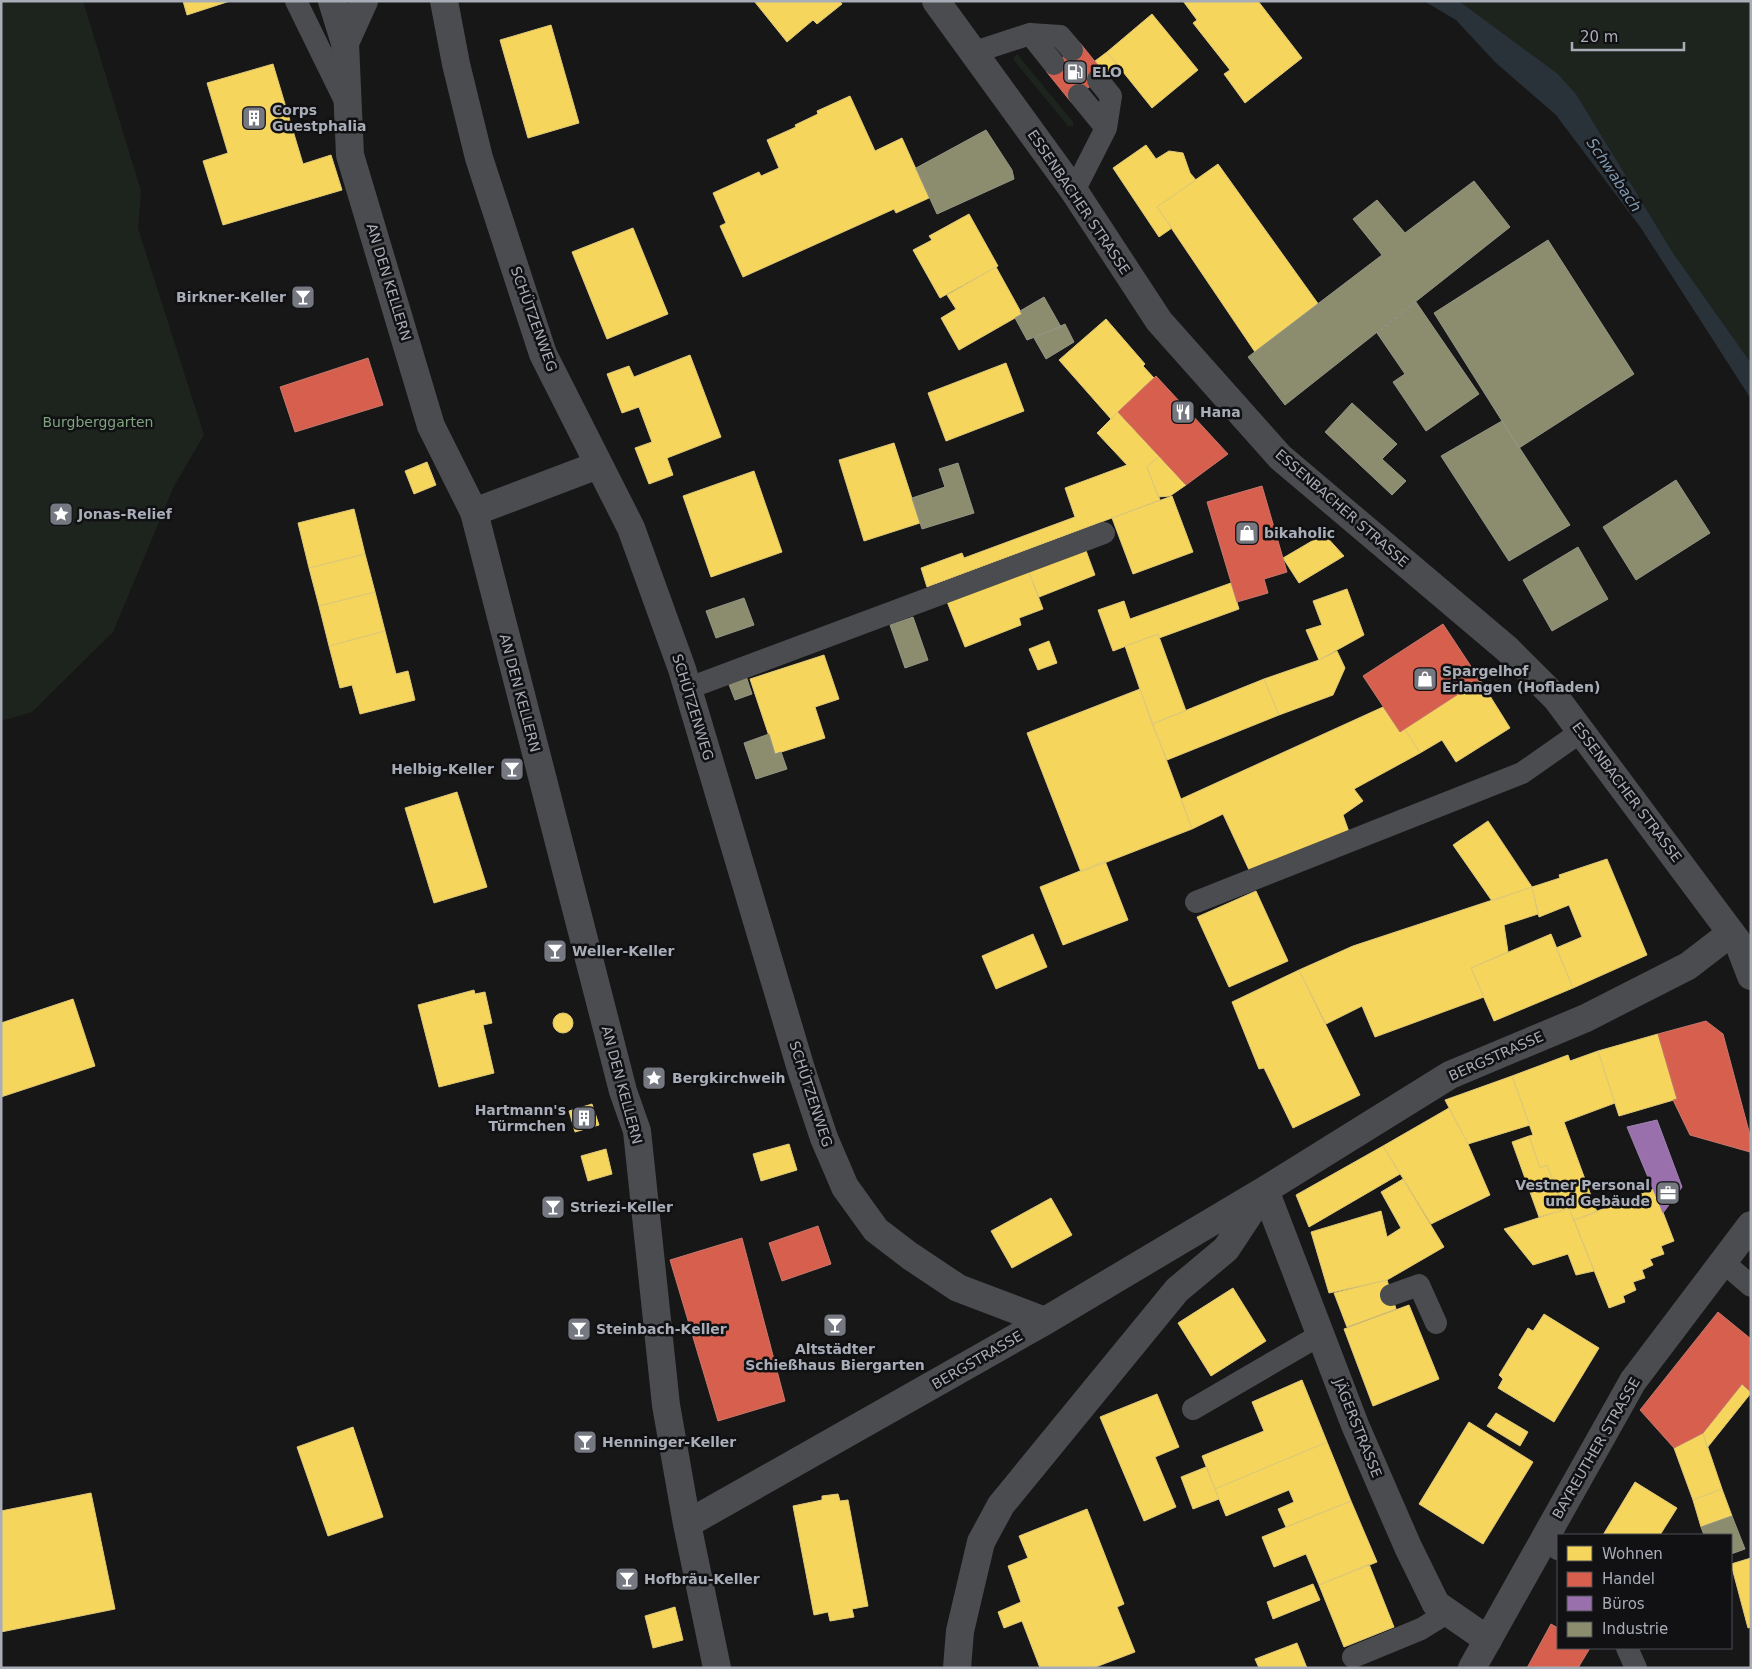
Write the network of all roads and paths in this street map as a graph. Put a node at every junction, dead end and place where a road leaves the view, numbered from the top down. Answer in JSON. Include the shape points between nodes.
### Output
{"nodes":[{"id":1,"x":296,"y":1,"type":"edge"},
{"id":2,"x":332,"y":1,"type":"edge"},
{"id":3,"x":364,"y":1,"type":"edge"},
{"id":4,"x":444,"y":1,"type":"edge"},
{"id":5,"x":936,"y":1,"type":"edge"},
{"id":6,"x":1030,"y":34,"type":"junction"},
{"id":7,"x":345,"y":43,"type":"junction"},
{"id":8,"x":1072,"y":50,"type":"dead end"},
{"id":9,"x":975,"y":52,"type":"junction"},
{"id":10,"x":1054,"y":64,"type":"dead end"},
{"id":11,"x":1098,"y":80,"type":"dead end"},
{"id":12,"x":1079,"y":95,"type":"dead end"},
{"id":13,"x":348,"y":106,"type":"junction"},
{"id":14,"x":1106,"y":128,"type":"junction"},
{"id":15,"x":1074,"y":190,"type":"junction"},
{"id":16,"x":598,"y":465,"type":"junction"},
{"id":17,"x":474,"y":512,"type":"junction"},
{"id":18,"x":1104,"y":533,"type":"dead end"},
{"id":19,"x":688,"y":688,"type":"junction"},
{"id":20,"x":1582,"y":731,"type":"junction"},
{"id":21,"x":1196,"y":902,"type":"dead end"},
{"id":22,"x":1740,"y":943,"type":"edge"},
{"id":23,"x":1751,"y":976,"type":"edge"},
{"id":24,"x":1265,"y":1190,"type":"junction"},
{"id":25,"x":1751,"y":1209,"type":"edge"},
{"id":26,"x":1740,"y":1244,"type":"edge"},
{"id":27,"x":1751,"y":1286,"type":"edge"},
{"id":28,"x":1391,"y":1295,"type":"dead end"},
{"id":29,"x":1045,"y":1321,"type":"junction"},
{"id":30,"x":1436,"y":1323,"type":"dead end"},
{"id":31,"x":1320,"y":1335,"type":"junction"},
{"id":32,"x":1193,"y":1409,"type":"dead end"},
{"id":33,"x":687,"y":1524,"type":"junction"},
{"id":34,"x":1551,"y":1544,"type":"edge"},
{"id":35,"x":1448,"y":1613,"type":"junction"},
{"id":36,"x":1488,"y":1640,"type":"junction"},
{"id":37,"x":1627,"y":1649,"type":"edge"},
{"id":38,"x":1352,"y":1657,"type":"dead end"},
{"id":39,"x":717,"y":1668,"type":"edge"},
{"id":40,"x":957,"y":1668,"type":"edge"},
{"id":41,"x":1472,"y":1668,"type":"edge"},
{"id":42,"x":1636,"y":1668,"type":"edge"}],
"edges":[{"from":1,"to":13,"type":"lane"},
{"from":2,"to":7,"type":"street","name":"AN DEN KELLERN"},
{"from":3,"to":7,"type":"street","name":"AN DEN KELLERN"},
{"from":4,"to":16,"type":"street","name":"SCHÜTZENWEG","via":[[479,158],[540,345]]},
{"from":5,"to":9,"type":"street","name":"ESSENBACHER STRASSE"},
{"from":6,"to":8,"type":"lane","via":[[1060,36]]},
{"from":6,"to":9,"type":"lane"},
{"from":6,"to":10,"type":"lane"},
{"from":7,"to":13,"type":"street","name":"AN DEN KELLERN"},
{"from":9,"to":15,"type":"street","name":"ESSENBACHER STRASSE"},
{"from":11,"to":14,"type":"lane","via":[[1111,96]]},
{"from":12,"to":14,"type":"lane"},
{"from":13,"to":17,"type":"street","name":"AN DEN KELLERN","via":[[350,155],[429,416]]},
{"from":14,"to":15,"type":"lane"},
{"from":15,"to":20,"type":"street","name":"ESSENBACHER STRASSE","via":[[1160,321],[1280,456],[1507,649],[1556,698]]},
{"from":16,"to":17,"type":"street"},
{"from":16,"to":19,"type":"street","name":"SCHÜTZENWEG","via":[[631,528]]},
{"from":17,"to":33,"type":"street","name":"AN DEN KELLERN","via":[[620,1082],[637,1132],[666,1405]]},
{"from":18,"to":19,"type":"lane"},
{"from":19,"to":29,"type":"street","name":"SCHÜTZENWEG","via":[[801,1068],[824,1138],[845,1187],[876,1230],[910,1256],[958,1288]]},
{"from":20,"to":21,"type":"lane","via":[[1522,773]]},
{"from":20,"to":22,"type":"street","name":"ESSENBACHER STRASSE"},
{"from":22,"to":23,"type":"street","name":"ESSENBACHER STRASSE"},
{"from":22,"to":24,"type":"street","name":"BERGSTRASSE","via":[[1586,1018],[1450,1075]]},
{"from":24,"to":29,"type":"street","name":"BERGSTRASSE"},
{"from":24,"to":31,"type":"street","name":"JÄGERSTRASSE"},
{"from":24,"to":40,"type":"street","name":"BERGSTRASSE","via":[[1226,1249],[1177,1290],[1001,1505],[981,1542],[960,1631]]},
{"from":25,"to":26,"type":"street","name":"BAYREUTHER STRASSE"},
{"from":26,"to":27,"type":"lane"},
{"from":26,"to":34,"type":"street","name":"BAYREUTHER STRASSE","via":[[1634,1381]]},
{"from":28,"to":30,"type":"lane","via":[[1419,1285]]},
{"from":29,"to":33,"type":"street","name":"BERGSTRASSE"},
{"from":31,"to":32,"type":"lane"},
{"from":31,"to":35,"type":"street","name":"JÄGERSTRASSE","via":[[1408,1547],[1436,1604]]},
{"from":33,"to":39,"type":"street","name":"AN DEN KELLERN"},
{"from":34,"to":36,"type":"street","name":"BAYREUTHER STRASSE"},
{"from":35,"to":36,"type":"street","name":"JÄGERSTRASSE"},
{"from":35,"to":38,"type":"lane","via":[[1421,1629]]},
{"from":36,"to":41,"type":"street","name":"BAYREUTHER STRASSE"},
{"from":37,"to":42,"type":"lane"}]}
